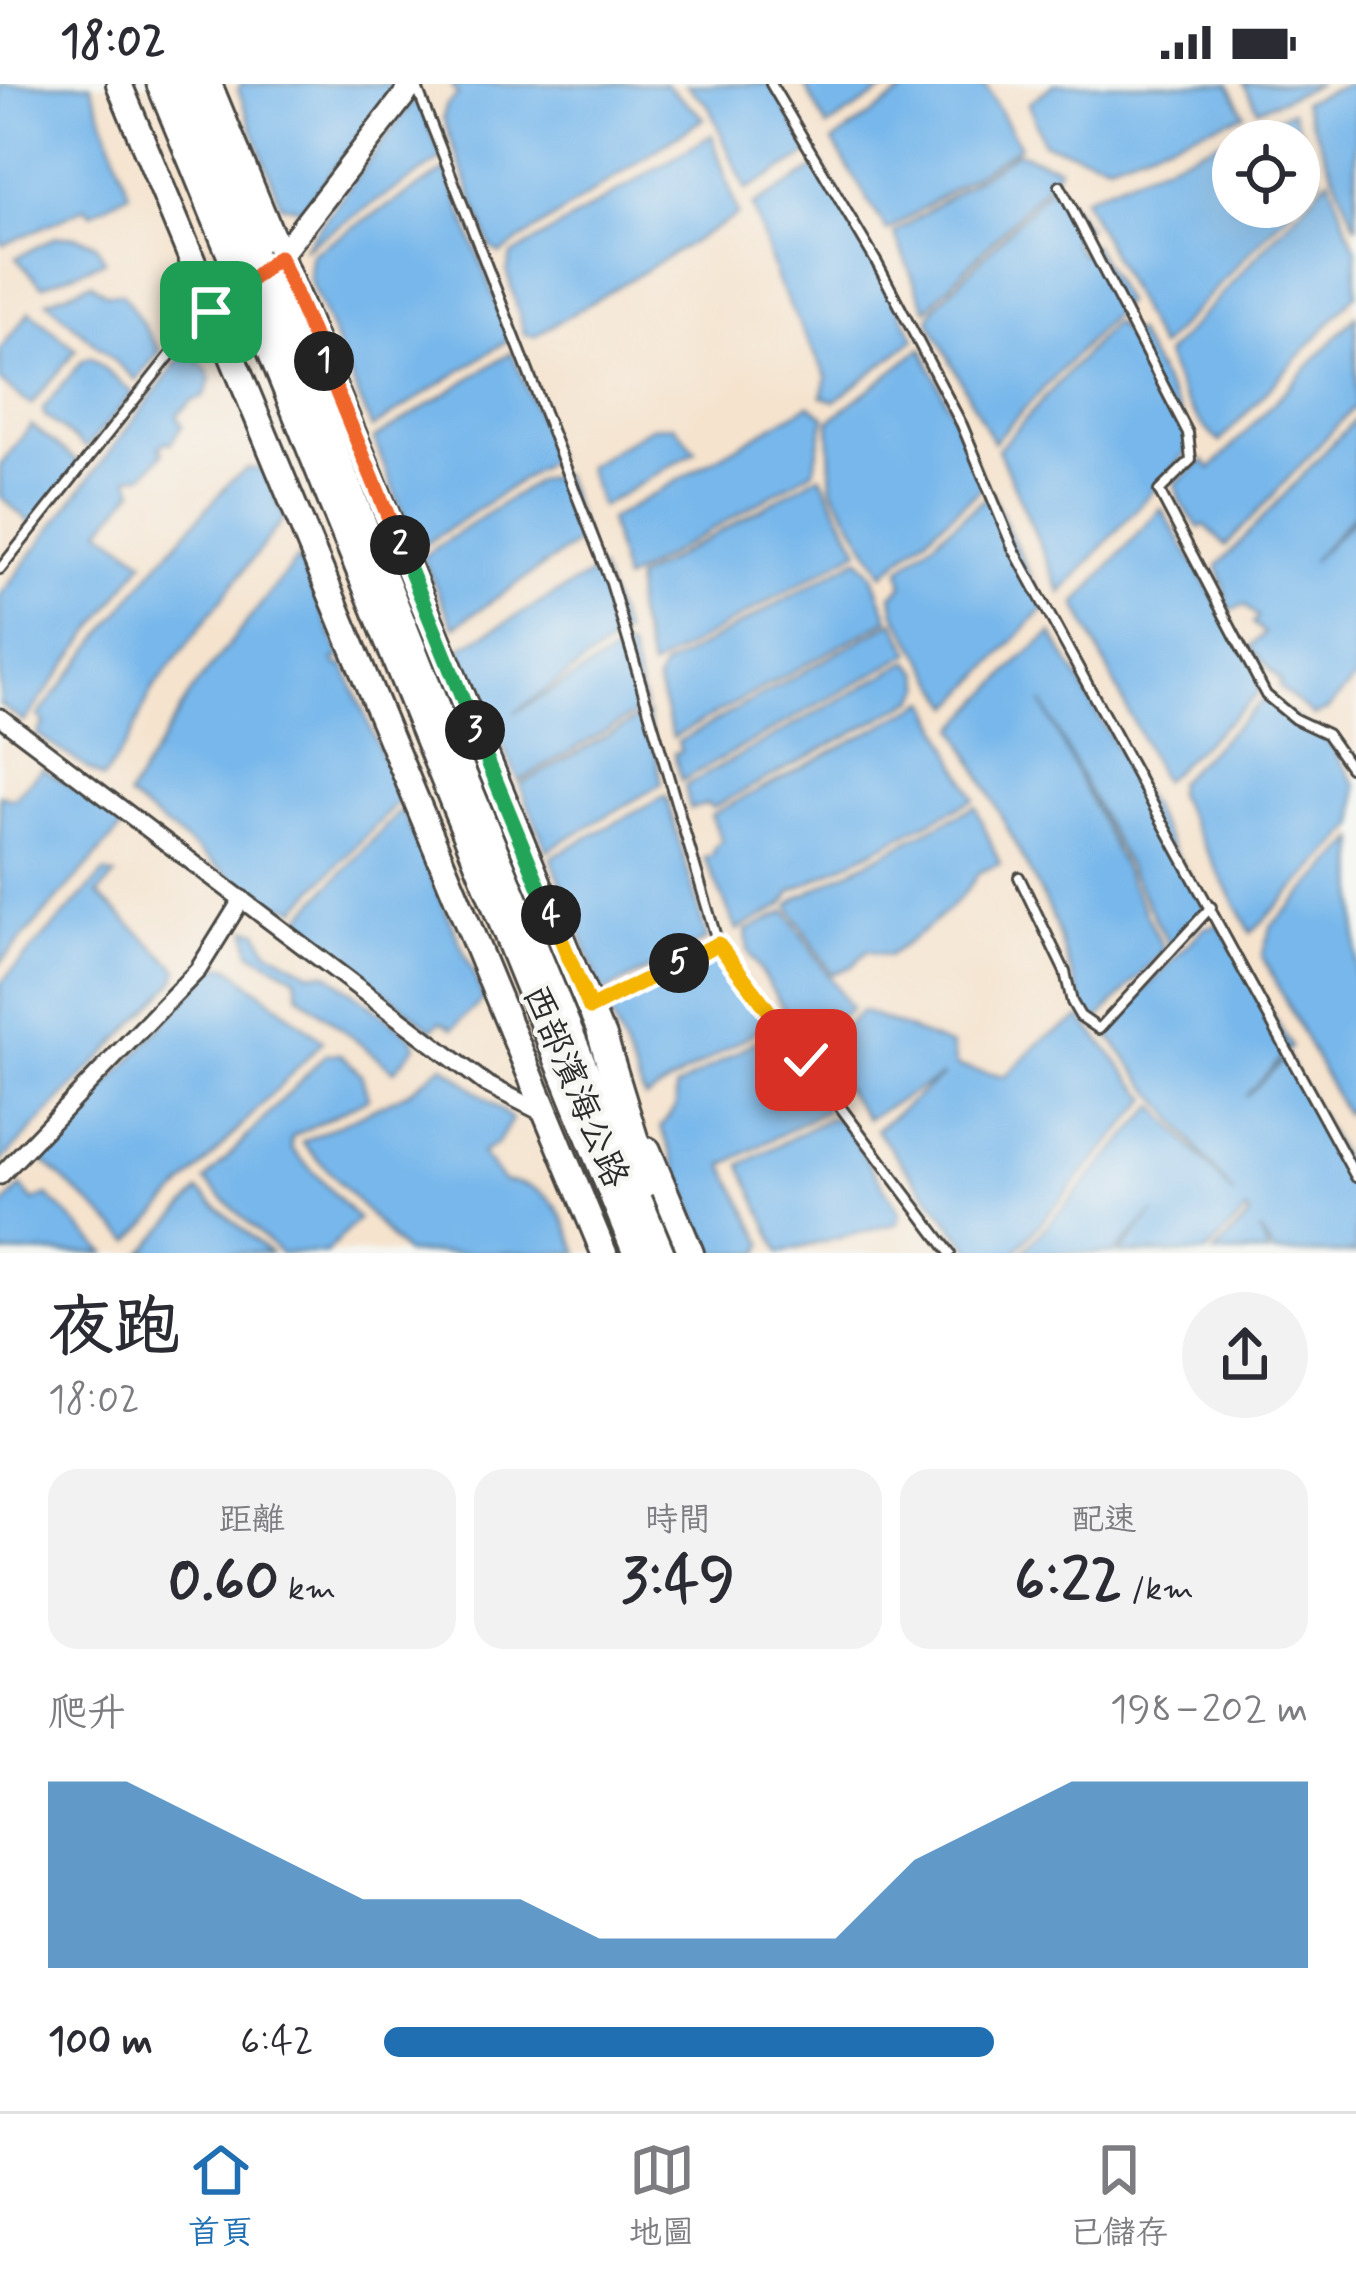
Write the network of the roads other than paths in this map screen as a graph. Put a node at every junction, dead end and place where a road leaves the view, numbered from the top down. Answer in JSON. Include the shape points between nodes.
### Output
{"nodes":[{"id":1,"x":118,"y":84,"type":"edge"},
{"id":2,"x":161,"y":84,"type":"edge"},
{"id":3,"x":183,"y":84,"type":"edge"},
{"id":4,"x":209,"y":84,"type":"edge"},
{"id":5,"x":414,"y":84,"type":"edge"},
{"id":6,"x":771,"y":84,"type":"edge"},
{"id":7,"x":1060,"y":187,"type":"dead end"},
{"id":8,"x":256,"y":260,"type":"junction"},
{"id":9,"x":263,"y":301,"type":"junction"},
{"id":10,"x":211,"y":312,"type":"junction"},
{"id":11,"x":0,"y":569,"type":"edge"},
{"id":12,"x":0,"y":717,"type":"edge"},
{"id":13,"x":1356,"y":756,"type":"edge"},
{"id":14,"x":1019,"y":878,"type":"dead end"},
{"id":15,"x":242,"y":898,"type":"junction"},
{"id":16,"x":1211,"y":907,"type":"junction"},
{"id":17,"x":718,"y":944,"type":"junction"},
{"id":18,"x":590,"y":1008,"type":"junction"},
{"id":19,"x":602,"y":1035,"type":"junction"},
{"id":20,"x":547,"y":1116,"type":"junction"},
{"id":21,"x":0,"y":1177,"type":"edge"},
{"id":22,"x":1356,"y":1177,"type":"edge"},
{"id":23,"x":604,"y":1253,"type":"edge"},
{"id":24,"x":637,"y":1253,"type":"edge"},
{"id":25,"x":660,"y":1253,"type":"edge"},
{"id":26,"x":675,"y":1253,"type":"edge"},
{"id":27,"x":691,"y":1253,"type":"edge"},
{"id":28,"x":950,"y":1253,"type":"edge"}],
"edges":[{"from":1,"to":10,"type":"main road","name":"西部濱海公路"},
{"from":2,"to":8,"type":"highway"},
{"from":3,"to":8,"type":"highway"},
{"from":4,"to":8,"type":"main road","name":"西部濱海公路"},
{"from":5,"to":8,"type":"street"},
{"from":5,"to":17,"type":"lane","via":[[611,583]]},
{"from":6,"to":16,"type":"lane","via":[[877,263],[962,424],[1013,548]]},
{"from":7,"to":13,"type":"lane","via":[[1188,433],[1191,460],[1159,491],[1266,695],[1327,734],[1350,767]]},
{"from":8,"to":9,"type":"highway","bridge":true},
{"from":8,"to":10,"type":"street"},
{"from":8,"to":18,"type":"main road","name":"西部濱海公路","via":[[362,450]]},
{"from":9,"to":24,"type":"highway"},
{"from":9,"to":25,"type":"highway"},
{"from":10,"to":11,"type":"lane"},
{"from":10,"to":20,"type":"main road","name":"西部濱海公路"},
{"from":12,"to":15,"type":"street"},
{"from":14,"to":16,"type":"lane","via":[[1072,1002],[1099,1030]]},
{"from":15,"to":20,"type":"street","via":[[486,1084]]},
{"from":15,"to":21,"type":"street","via":[[198,970]]},
{"from":16,"to":22,"type":"lane"},
{"from":17,"to":18,"type":"lane"},
{"from":17,"to":28,"type":"lane"},
{"from":18,"to":19,"type":"main road","name":"西部濱海公路"},
{"from":19,"to":26,"type":"highway"},
{"from":19,"to":27,"type":"main road","name":"西部濱海公路"},
{"from":20,"to":23,"type":"main road","name":"西部濱海公路"}]}
